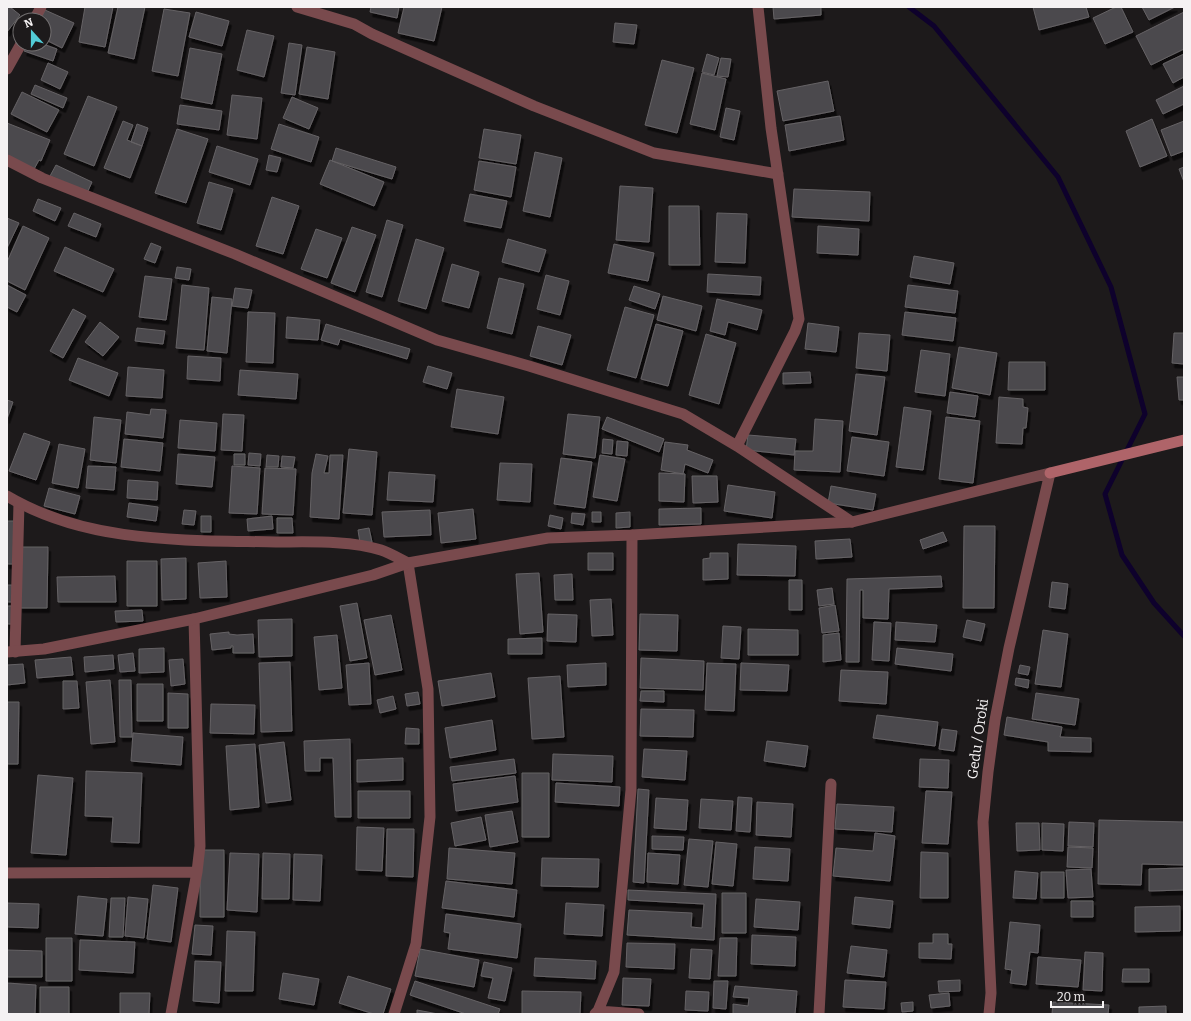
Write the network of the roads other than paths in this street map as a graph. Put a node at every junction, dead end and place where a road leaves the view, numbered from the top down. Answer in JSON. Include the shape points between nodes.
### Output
{"nodes":[{"id":1,"x":297,"y":7,"type":"edge"},
{"id":2,"x":758,"y":7,"type":"edge"},
{"id":3,"x":17,"y":52,"type":"edge"},
{"id":4,"x":7,"y":70,"type":"edge"},
{"id":5,"x":7,"y":160,"type":"edge"},
{"id":6,"x":778,"y":174,"type":"junction"},
{"id":7,"x":1184,"y":440,"type":"edge"},
{"id":8,"x":737,"y":446,"type":"junction"},
{"id":9,"x":1050,"y":473,"type":"junction"},
{"id":10,"x":7,"y":496,"type":"edge"},
{"id":11,"x":19,"y":503,"type":"junction"},
{"id":12,"x":852,"y":522,"type":"junction"},
{"id":13,"x":632,"y":535,"type":"junction"},
{"id":14,"x":408,"y":563,"type":"junction"},
{"id":15,"x":194,"y":619,"type":"junction"},
{"id":16,"x":11,"y":652,"type":"edge"},
{"id":17,"x":832,"y":784,"type":"dead end"},
{"id":18,"x":197,"y":872,"type":"junction"},
{"id":19,"x":7,"y":873,"type":"edge"},
{"id":20,"x":596,"y":1013,"type":"edge"},
{"id":21,"x":172,"y":1014,"type":"edge"},
{"id":22,"x":394,"y":1014,"type":"edge"},
{"id":23,"x":639,"y":1014,"type":"edge"},
{"id":24,"x":819,"y":1014,"type":"edge"},
{"id":25,"x":989,"y":1014,"type":"edge"}],
"edges":[{"from":1,"to":6,"type":"street","via":[[354,24],[534,106],[654,153]]},
{"from":2,"to":6,"type":"street"},
{"from":3,"to":4,"type":"street"},
{"from":5,"to":8,"type":"street","via":[[42,178],[235,254],[436,340],[530,366],[683,414]]},
{"from":6,"to":8,"type":"street","via":[[799,319],[795,332]]},
{"from":7,"to":9,"type":"main road"},
{"from":8,"to":12,"type":"street"},
{"from":9,"to":12,"type":"street"},
{"from":9,"to":25,"type":"street","name":"Gedu / Oroki","via":[[1009,648],[988,772],[983,822]]},
{"from":10,"to":11,"type":"street"},
{"from":11,"to":14,"type":"street","via":[[49,516],[109,532],[166,540],[345,543],[382,550]]},
{"from":11,"to":16,"type":"street"},
{"from":12,"to":13,"type":"street"},
{"from":13,"to":14,"type":"street","via":[[548,538]]},
{"from":13,"to":20,"type":"street","via":[[631,790],[614,972]]},
{"from":14,"to":15,"type":"street"},
{"from":14,"to":22,"type":"street","via":[[428,690],[430,818],[416,944]]},
{"from":15,"to":16,"type":"street","via":[[44,649]]},
{"from":15,"to":18,"type":"street","via":[[200,846]]},
{"from":17,"to":24,"type":"street"},
{"from":18,"to":19,"type":"street"},
{"from":18,"to":21,"type":"street"},
{"from":20,"to":23,"type":"street"}]}
